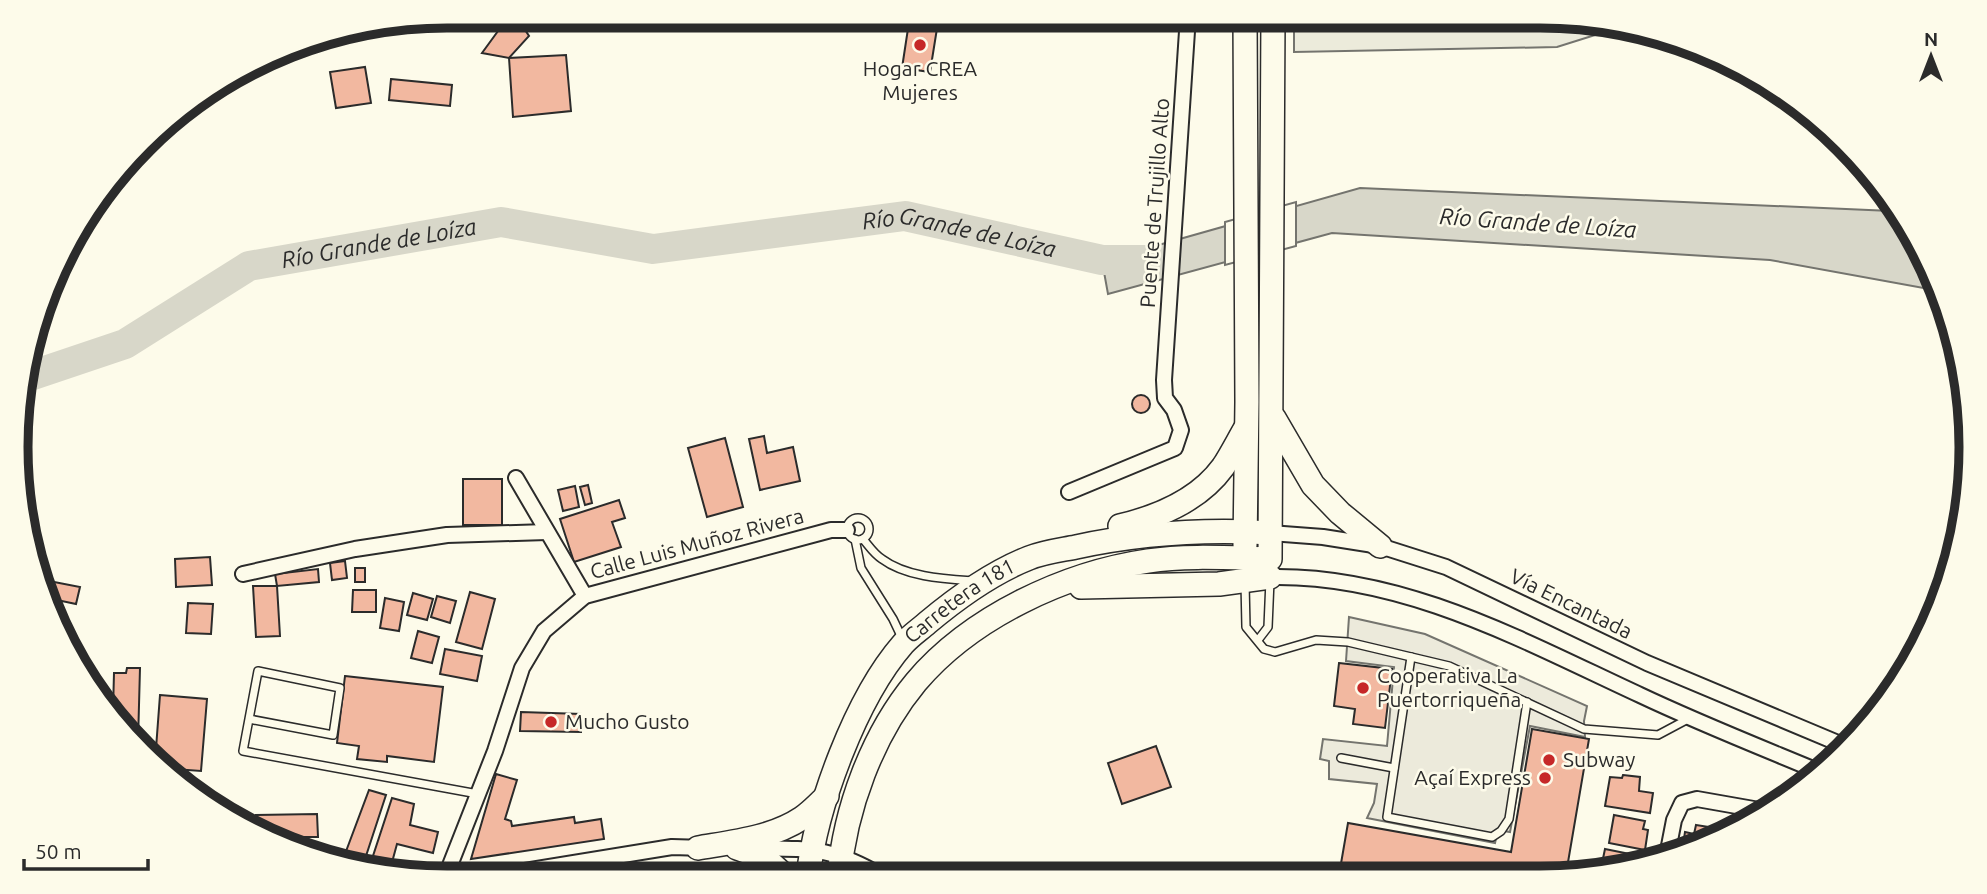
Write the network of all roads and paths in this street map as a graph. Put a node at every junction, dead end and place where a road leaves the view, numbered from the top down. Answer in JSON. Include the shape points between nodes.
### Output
{"nodes":[{"id":1,"x":1187,"y":28,"type":"edge"},
{"id":2,"x":1245,"y":28,"type":"edge"},
{"id":3,"x":1273,"y":28,"type":"edge"},
{"id":4,"x":1272,"y":407,"type":"junction"},
{"id":5,"x":1247,"y":426,"type":"junction"},
{"id":6,"x":516,"y":478,"type":"dead end"},
{"id":7,"x":1069,"y":492,"type":"dead end"},
{"id":8,"x":1245,"y":531,"type":"junction"},
{"id":9,"x":547,"y":532,"type":"junction"},
{"id":10,"x":1270,"y":533,"type":"junction"},
{"id":11,"x":855,"y":536,"type":"junction"},
{"id":12,"x":1380,"y":546,"type":"junction"},
{"id":13,"x":1031,"y":557,"type":"junction"},
{"id":14,"x":1270,"y":568,"type":"junction"},
{"id":15,"x":1245,"y":569,"type":"junction"},
{"id":16,"x":243,"y":574,"type":"dead end"},
{"id":17,"x":981,"y":582,"type":"junction"},
{"id":18,"x":585,"y":596,"type":"junction"},
{"id":19,"x":1258,"y":640,"type":"junction"},
{"id":20,"x":904,"y":644,"type":"junction"},
{"id":21,"x":1411,"y":657,"type":"junction"},
{"id":22,"x":1527,"y":702,"type":"junction"},
{"id":23,"x":1690,"y":718,"type":"junction"},
{"id":24,"x":249,"y":719,"type":"junction"},
{"id":25,"x":1837,"y":742,"type":"edge"},
{"id":26,"x":1341,"y":758,"type":"dead end"},
{"id":27,"x":1394,"y":768,"type":"junction"},
{"id":28,"x":1809,"y":768,"type":"edge"},
{"id":29,"x":478,"y":794,"type":"junction"},
{"id":30,"x":827,"y":796,"type":"junction"},
{"id":31,"x":1751,"y":809,"type":"edge"},
{"id":32,"x":1669,"y":846,"type":"edge"},
{"id":33,"x":698,"y":848,"type":"junction"},
{"id":34,"x":737,"y":848,"type":"junction"},
{"id":35,"x":811,"y":849,"type":"junction"},
{"id":36,"x":450,"y":866,"type":"edge"},
{"id":37,"x":555,"y":866,"type":"edge"},
{"id":38,"x":774,"y":866,"type":"edge"},
{"id":39,"x":809,"y":866,"type":"edge"},
{"id":40,"x":840,"y":866,"type":"edge"}],
"edges":[{"from":1,"to":7,"type":"street","name":"Puente de Trujillo Alto","via":[[1165,398],[1181,429],[1175,448]]},
{"from":2,"to":5,"type":"main road"},
{"from":3,"to":4,"type":"main road"},
{"from":4,"to":10,"type":"main road"},
{"from":4,"to":12,"type":"main road","via":[[1312,485]]},
{"from":5,"to":8,"type":"main road"},
{"from":5,"to":13,"type":"main road","via":[[1223,468],[1181,503],[1141,521],[1073,538]]},
{"from":6,"to":9,"type":"street"},
{"from":8,"to":10,"type":"main road","name":"Carretera 181"},
{"from":8,"to":13,"type":"main road","name":"Carretera 181","via":[[1146,534]]},
{"from":8,"to":15,"type":"main road"},
{"from":9,"to":16,"type":"street","via":[[447,535],[355,549]]},
{"from":9,"to":18,"type":"street"},
{"from":10,"to":12,"type":"street","name":"Vía Encantada"},
{"from":10,"to":14,"type":"main road"},
{"from":11,"to":17,"type":"lane","via":[[882,559],[906,570]]},
{"from":11,"to":18,"type":"street","name":"Calle Luis Muñoz Rivera","via":[[831,530]]},
{"from":11,"to":20,"type":"lane","via":[[858,562]]},
{"from":12,"to":25,"type":"street","name":"Vía Encantada","via":[[1446,567],[1647,663]]},
{"from":13,"to":17,"type":"main road","name":"Carretera 181"},
{"from":14,"to":15,"type":"main road"},
{"from":14,"to":19,"type":"lane","via":[[1268,627]]},
{"from":14,"to":23,"type":"street","via":[[1443,607]]},
{"from":15,"to":19,"type":"lane","via":[[1246,627]]},
{"from":15,"to":40,"type":"main road","name":"Carretera 181","via":[[1219,584],[1049,589],[983,624],[915,683],[880,736],[848,821]]},
{"from":17,"to":20,"type":"main road","name":"Carretera 181"},
{"from":18,"to":29,"type":"street","name":"Calle Luis Muñoz Rivera","via":[[544,631],[522,668]]},
{"from":19,"to":21,"type":"lane","via":[[1264,649],[1275,652],[1331,640]]},
{"from":20,"to":30,"type":"main road","name":"Carretera 181","via":[[851,732]]},
{"from":21,"to":22,"type":"lane","via":[[1449,666]]},
{"from":21,"to":27,"type":"lane"},
{"from":22,"to":23,"type":"lane","via":[[1584,729],[1658,736]]},
{"from":22,"to":27,"type":"lane","via":[[1509,819],[1492,837],[1387,817]]},
{"from":23,"to":28,"type":"street"},
{"from":24,"to":24,"type":"lane","via":[[258,671],[340,688],[333,736]]},
{"from":24,"to":29,"type":"lane","via":[[243,751]]},
{"from":26,"to":27,"type":"lane"},
{"from":29,"to":36,"type":"street","name":"Calle Luis Muñoz Rivera"},
{"from":30,"to":33,"type":"main road","via":[[777,831]]},
{"from":30,"to":35,"type":"main road","name":"Carretera 181"},
{"from":31,"to":32,"type":"street","via":[[1697,799],[1682,803]]},
{"from":33,"to":34,"type":"street"},
{"from":33,"to":37,"type":"street","via":[[672,847]]},
{"from":34,"to":35,"type":"street"},
{"from":34,"to":38,"type":"main road"},
{"from":35,"to":39,"type":"main road","name":"Carretera 181"},
{"from":35,"to":40,"type":"street"}]}
